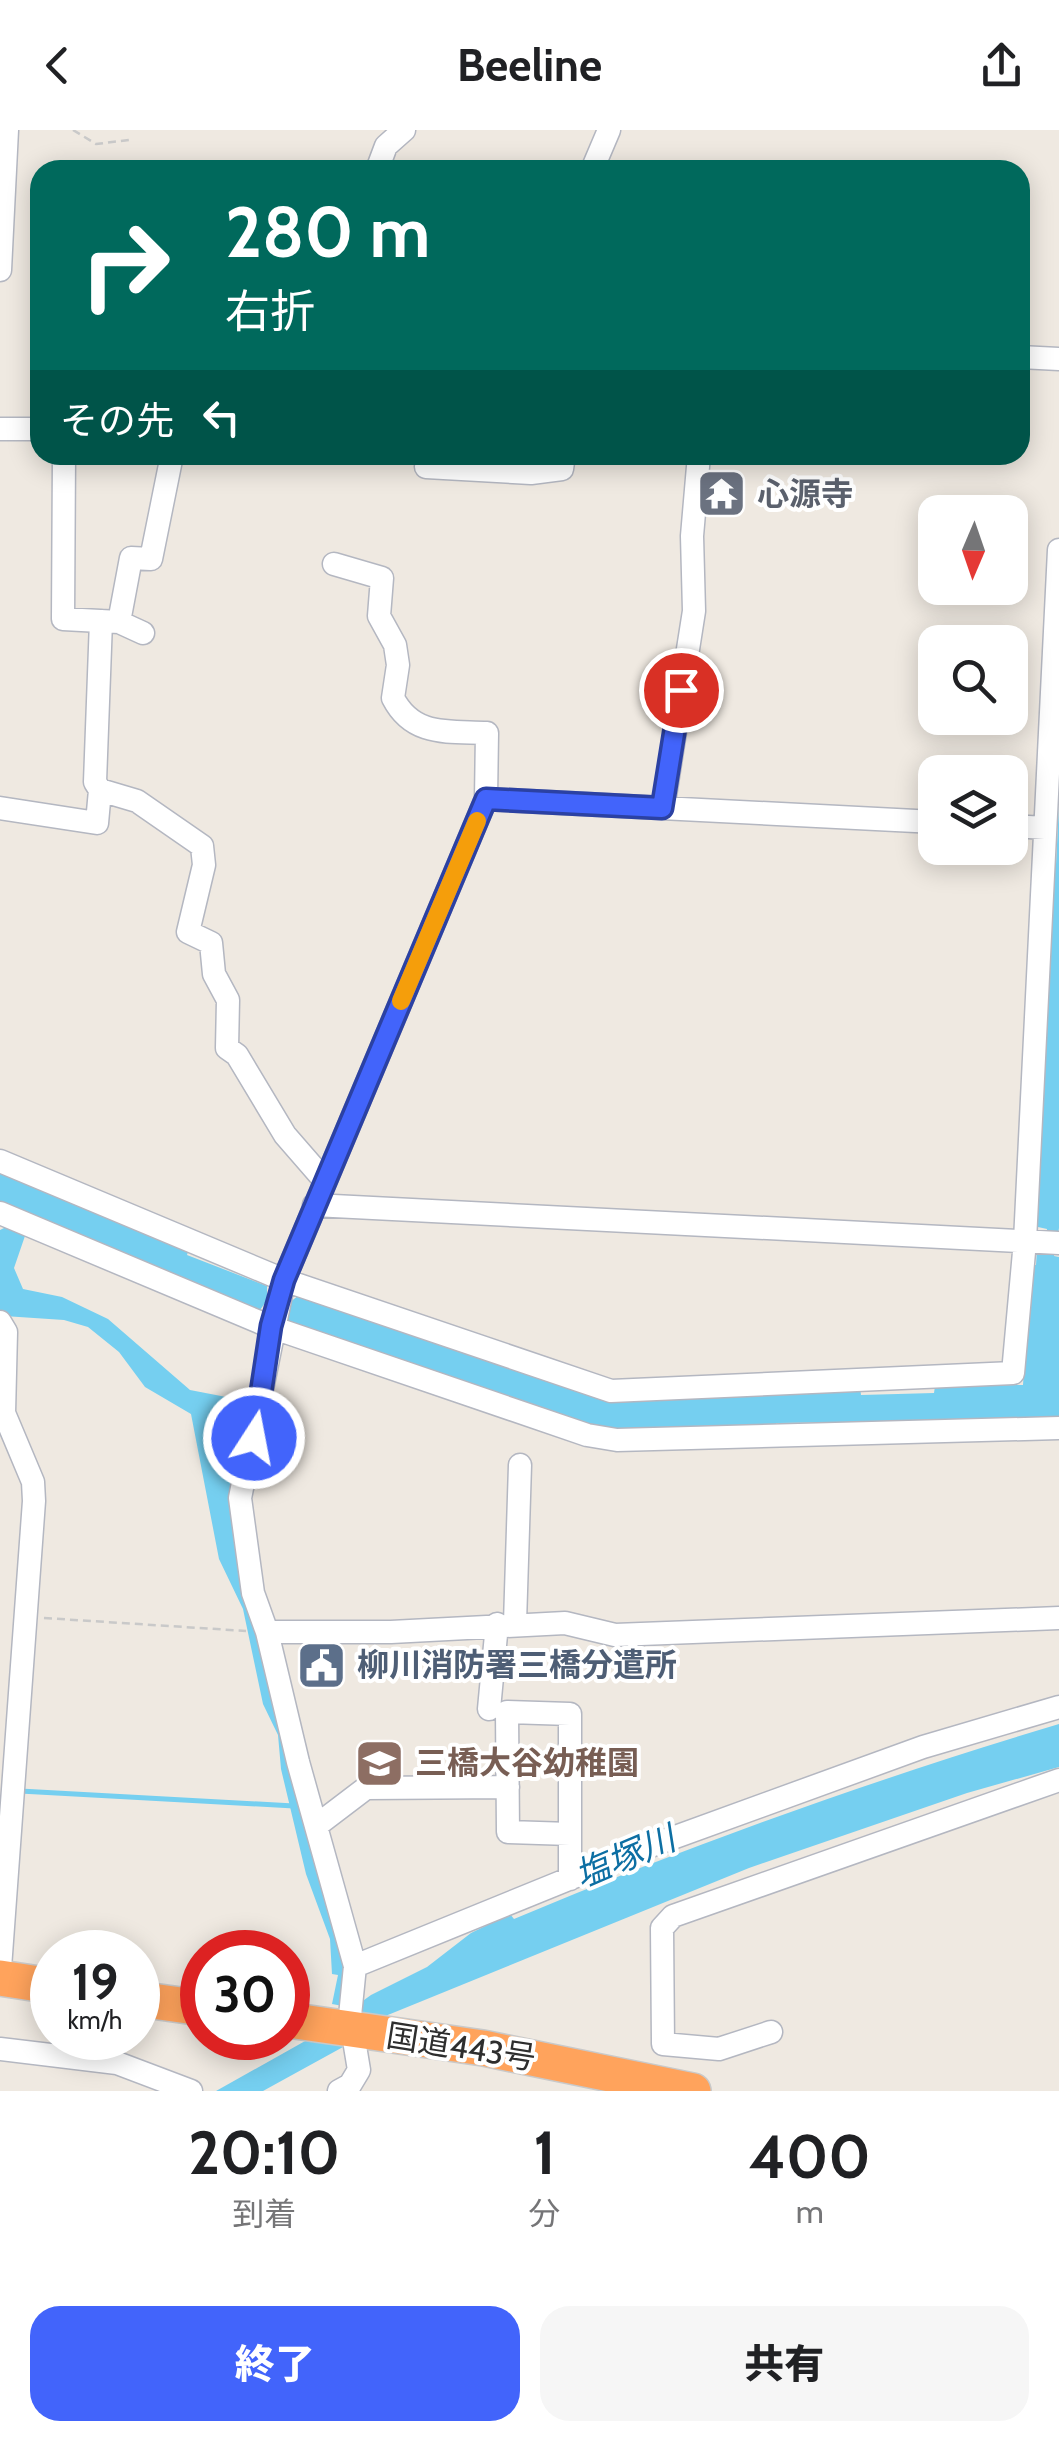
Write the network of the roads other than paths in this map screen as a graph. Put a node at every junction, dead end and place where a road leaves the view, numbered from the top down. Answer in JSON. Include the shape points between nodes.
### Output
{"nodes":[{"id":1,"x":8,"y":130,"type":"edge"},
{"id":2,"x":404,"y":130,"type":"edge"},
{"id":3,"x":610,"y":130,"type":"edge"},
{"id":4,"x":381,"y":160,"type":"edge"},
{"id":5,"x":596,"y":160,"type":"edge"},
{"id":6,"x":0,"y":270,"type":"edge"},
{"id":7,"x":1030,"y":358,"type":"edge"},
{"id":8,"x":1059,"y":359,"type":"edge"},
{"id":9,"x":0,"y":429,"type":"edge"},
{"id":10,"x":30,"y":429,"type":"edge"},
{"id":11,"x":64,"y":465,"type":"edge"},
{"id":12,"x":170,"y":465,"type":"edge"},
{"id":13,"x":563,"y":465,"type":"edge"},
{"id":14,"x":698,"y":465,"type":"edge"},
{"id":15,"x":426,"y":467,"type":"dead end"},
{"id":16,"x":1059,"y":550,"type":"edge"},
{"id":17,"x":334,"y":564,"type":"dead end"},
{"id":18,"x":110,"y":622,"type":"junction"},
{"id":19,"x":143,"y":633,"type":"dead end"},
{"id":20,"x":100,"y":790,"type":"junction"},
{"id":21,"x":486,"y":799,"type":"junction"},
{"id":22,"x":0,"y":808,"type":"edge"},
{"id":23,"x":662,"y":808,"type":"junction"},
{"id":24,"x":918,"y":821,"type":"edge"},
{"id":25,"x":1028,"y":827,"type":"edge"},
{"id":26,"x":1045,"y":828,"type":"junction"},
{"id":27,"x":0,"y":1161,"type":"edge"},
{"id":28,"x":325,"y":1181,"type":"junction"},
{"id":29,"x":314,"y":1206,"type":"junction"},
{"id":30,"x":0,"y":1213,"type":"edge"},
{"id":31,"x":1025,"y":1241,"type":"junction"},
{"id":32,"x":1059,"y":1242,"type":"edge"},
{"id":33,"x":284,"y":1280,"type":"junction"},
{"id":34,"x":0,"y":1322,"type":"edge"},
{"id":35,"x":271,"y":1326,"type":"junction"},
{"id":36,"x":1059,"y":1428,"type":"edge"},
{"id":37,"x":520,"y":1465,"type":"dead end"},
{"id":38,"x":1059,"y":1618,"type":"edge"},
{"id":39,"x":506,"y":1623,"type":"junction"},
{"id":40,"x":267,"y":1632,"type":"junction"},
{"id":41,"x":1059,"y":1707,"type":"edge"},
{"id":42,"x":489,"y":1710,"type":"dead end"},
{"id":43,"x":1059,"y":1780,"type":"edge"},
{"id":44,"x":508,"y":1787,"type":"junction"},
{"id":45,"x":316,"y":1826,"type":"junction"},
{"id":46,"x":570,"y":1834,"type":"junction"},
{"id":47,"x":570,"y":1879,"type":"junction"},
{"id":48,"x":0,"y":1968,"type":"edge"},
{"id":49,"x":356,"y":1972,"type":"junction"},
{"id":50,"x":0,"y":1978,"type":"edge"},
{"id":51,"x":30,"y":1983,"type":"edge"},
{"id":52,"x":310,"y":2025,"type":"edge"},
{"id":53,"x":771,"y":2032,"type":"dead end"},
{"id":54,"x":356,"y":2036,"type":"junction"},
{"id":55,"x":0,"y":2048,"type":"edge"},
{"id":56,"x":591,"y":2081,"type":"edge"},
{"id":57,"x":191,"y":2091,"type":"edge"},
{"id":58,"x":338,"y":2091,"type":"edge"},
{"id":59,"x":693,"y":2091,"type":"edge"}],
"edges":[{"from":1,"to":6,"type":"street"},
{"from":2,"to":4,"type":"street"},
{"from":3,"to":5,"type":"street"},
{"from":7,"to":8,"type":"street"},
{"from":9,"to":10,"type":"street"},
{"from":11,"to":18,"type":"street","via":[[63,619]]},
{"from":12,"to":18,"type":"street","via":[[151,559],[131,558]]},
{"from":13,"to":15,"type":"street","via":[[531,473]]},
{"from":14,"to":23,"type":"street","via":[[694,611]]},
{"from":16,"to":26,"type":"street"},
{"from":17,"to":21,"type":"street","via":[[382,578],[379,616],[398,665],[394,698],[409,723],[422,730],[487,733]]},
{"from":18,"to":19,"type":"street"},
{"from":18,"to":20,"type":"street","via":[[95,782]]},
{"from":20,"to":22,"type":"street","via":[[97,823]]},
{"from":20,"to":28,"type":"street","via":[[148,808],[202,846],[204,865],[188,932],[211,943],[214,974],[228,1000],[227,1048]]},
{"from":21,"to":23,"type":"street"},
{"from":21,"to":28,"type":"street"},
{"from":23,"to":24,"type":"street"},
{"from":25,"to":26,"type":"street"},
{"from":26,"to":31,"type":"street"},
{"from":27,"to":33,"type":"street"},
{"from":28,"to":29,"type":"street"},
{"from":29,"to":31,"type":"street"},
{"from":29,"to":33,"type":"street"},
{"from":30,"to":35,"type":"street"},
{"from":31,"to":32,"type":"street"},
{"from":31,"to":33,"type":"street","via":[[1014,1373],[611,1391]]},
{"from":33,"to":35,"type":"street"},
{"from":34,"to":48,"type":"street","via":[[6,1332],[4,1413],[34,1482]]},
{"from":35,"to":36,"type":"street","via":[[587,1436],[617,1440]]},
{"from":35,"to":40,"type":"street","via":[[240,1498],[253,1594]]},
{"from":37,"to":39,"type":"street"},
{"from":38,"to":39,"type":"street","via":[[615,1634],[565,1623]]},
{"from":39,"to":40,"type":"street"},
{"from":39,"to":42,"type":"street"},
{"from":40,"to":45,"type":"street"},
{"from":41,"to":47,"type":"street","via":[[923,1748]]},
{"from":43,"to":53,"type":"street","via":[[672,1916],[662,1928],[663,2044],[719,2049]]},
{"from":44,"to":45,"type":"street","via":[[366,1788]]},
{"from":44,"to":46,"type":"street","via":[[508,1832]]},
{"from":44,"to":46,"type":"street","via":[[508,1712],[570,1714]]},
{"from":45,"to":49,"type":"street"},
{"from":46,"to":47,"type":"street"},
{"from":47,"to":49,"type":"street"},
{"from":49,"to":54,"type":"street","via":[[350,2016]]},
{"from":50,"to":51,"type":"highway"},
{"from":52,"to":54,"type":"highway","name":"国道443号"},
{"from":54,"to":56,"type":"highway","name":"国道443号"},
{"from":54,"to":58,"type":"street","via":[[359,2070]]},
{"from":55,"to":57,"type":"street","via":[[117,2064]]},
{"from":56,"to":59,"type":"highway","name":"国道443号"}]}
